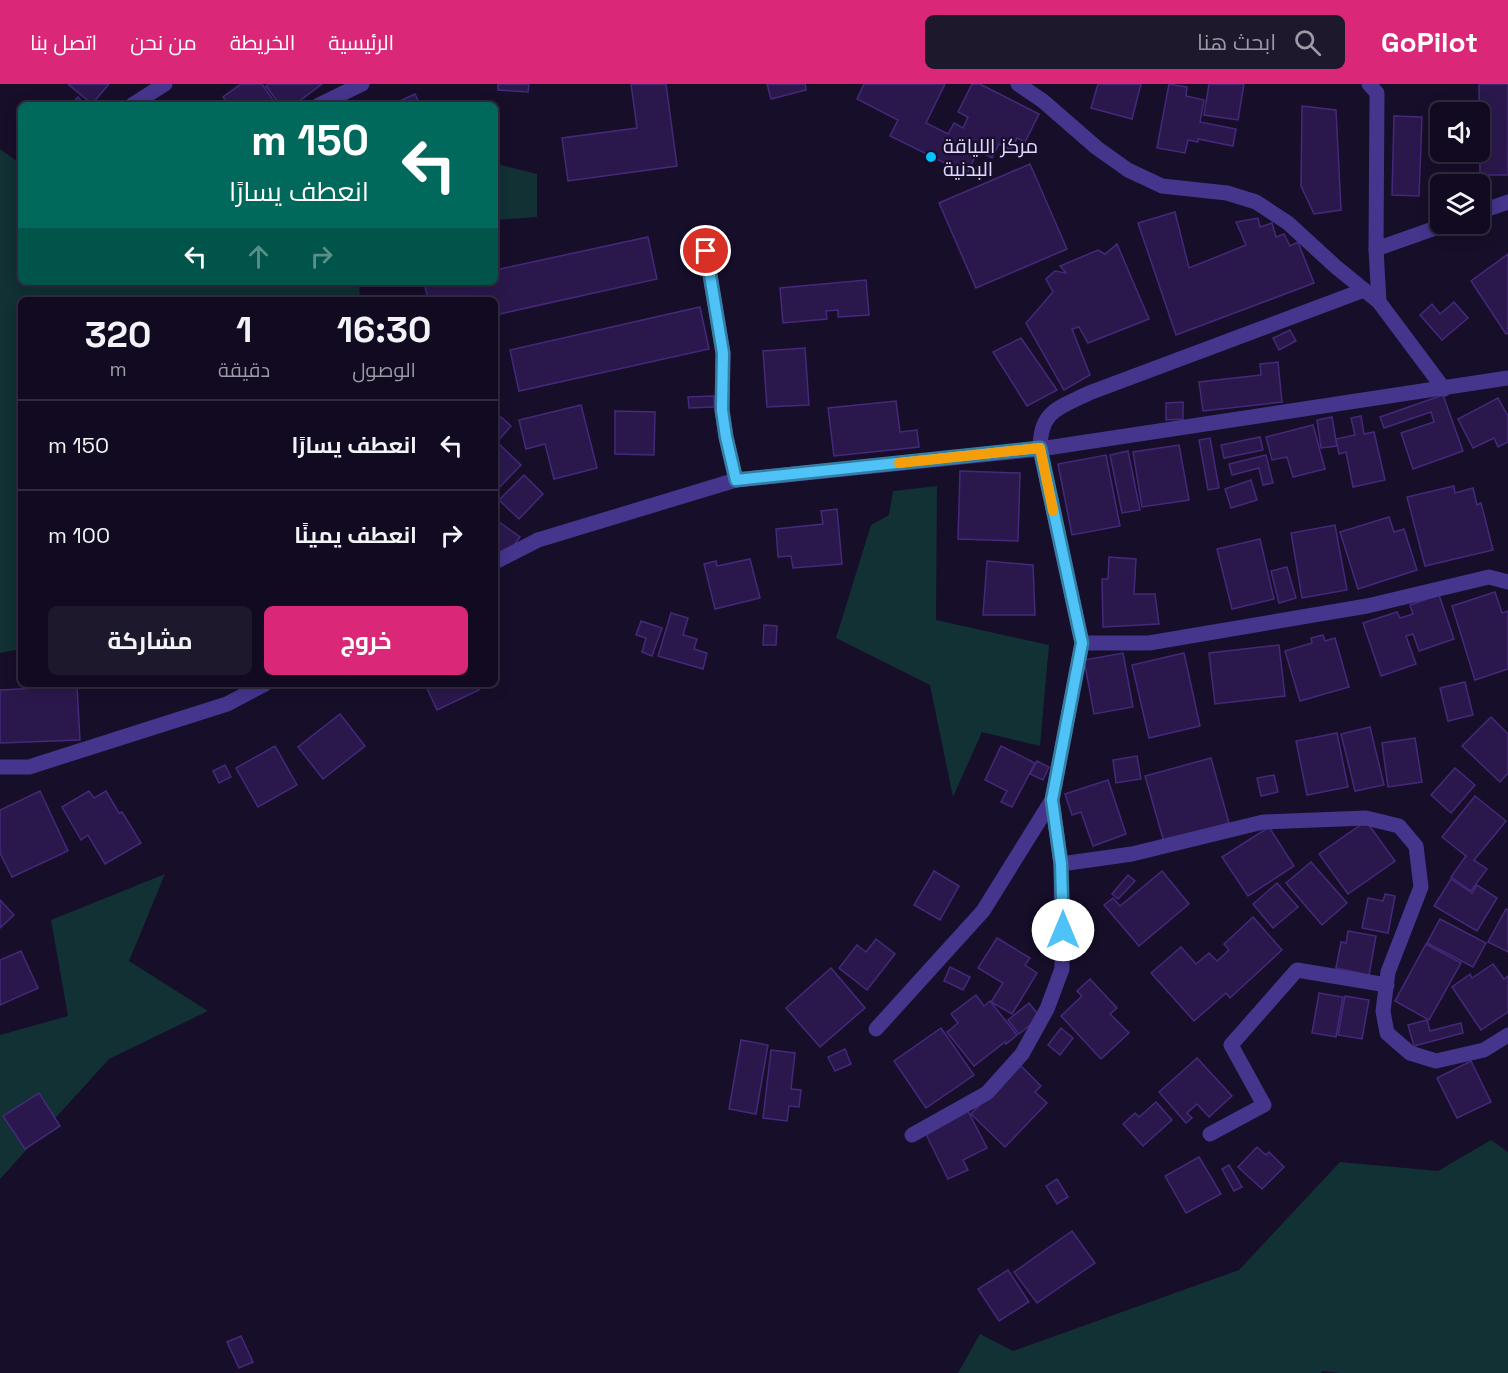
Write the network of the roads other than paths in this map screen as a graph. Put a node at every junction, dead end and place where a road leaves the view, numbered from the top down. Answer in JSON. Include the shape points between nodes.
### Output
{"nodes":[{"id":1,"x":165,"y":84,"type":"edge"},
{"id":2,"x":362,"y":84,"type":"edge"},
{"id":3,"x":1018,"y":84,"type":"edge"},
{"id":4,"x":1369,"y":84,"type":"edge"},
{"id":5,"x":137,"y":102,"type":"edge"},
{"id":6,"x":325,"y":102,"type":"edge"},
{"id":7,"x":1508,"y":202,"type":"edge"},
{"id":8,"x":1490,"y":208,"type":"edge"},
{"id":9,"x":1430,"y":230,"type":"edge"},
{"id":10,"x":1376,"y":249,"type":"junction"},
{"id":11,"x":706,"y":251,"type":"dead end"},
{"id":12,"x":1365,"y":291,"type":"junction"},
{"id":13,"x":1379,"y":302,"type":"junction"},
{"id":14,"x":1508,"y":378,"type":"edge"},
{"id":15,"x":1444,"y":389,"type":"junction"},
{"id":16,"x":1040,"y":448,"type":"junction"},
{"id":17,"x":736,"y":480,"type":"junction"},
{"id":18,"x":498,"y":560,"type":"edge"},
{"id":19,"x":1508,"y":575,"type":"edge"},
{"id":20,"x":1489,"y":577,"type":"junction"},
{"id":21,"x":1508,"y":582,"type":"edge"},
{"id":22,"x":1082,"y":643,"type":"junction"},
{"id":23,"x":259,"y":687,"type":"edge"},
{"id":24,"x":0,"y":767,"type":"edge"},
{"id":25,"x":1052,"y":800,"type":"junction"},
{"id":26,"x":1061,"y":864,"type":"junction"},
{"id":27,"x":1387,"y":986,"type":"junction"},
{"id":28,"x":876,"y":1029,"type":"dead end"},
{"id":29,"x":1508,"y":1035,"type":"edge"},
{"id":30,"x":1210,"y":1134,"type":"dead end"},
{"id":31,"x":912,"y":1135,"type":"dead end"}],
"edges":[{"from":1,"to":5,"type":"street"},
{"from":2,"to":6,"type":"street"},
{"from":3,"to":12,"type":"street","via":[[1128,170],[1162,186],[1227,193],[1256,202],[1288,223]]},
{"from":4,"to":10,"type":"street","via":[[1377,93]]},
{"from":7,"to":8,"type":"street"},
{"from":9,"to":10,"type":"street"},
{"from":10,"to":13,"type":"street"},
{"from":11,"to":17,"type":"street","via":[[723,353],[723,419]]},
{"from":12,"to":13,"type":"street"},
{"from":12,"to":16,"type":"street","via":[[1089,393],[1051,412],[1040,431]]},
{"from":13,"to":15,"type":"street"},
{"from":14,"to":15,"type":"street"},
{"from":15,"to":16,"type":"street"},
{"from":16,"to":17,"type":"street"},
{"from":16,"to":22,"type":"street"},
{"from":17,"to":18,"type":"street","via":[[538,540]]},
{"from":19,"to":20,"type":"street"},
{"from":20,"to":21,"type":"street"},
{"from":20,"to":22,"type":"street","via":[[1367,606],[1160,641]]},
{"from":22,"to":25,"type":"street"},
{"from":23,"to":24,"type":"street","via":[[227,704],[29,767]]},
{"from":25,"to":26,"type":"street"},
{"from":25,"to":28,"type":"street","via":[[983,911]]},
{"from":26,"to":27,"type":"street","via":[[1132,854],[1263,822],[1366,818],[1399,826],[1416,846],[1421,887],[1388,972]]},
{"from":26,"to":31,"type":"street","via":[[1062,969],[1047,1009],[1022,1054],[987,1093]]},
{"from":27,"to":29,"type":"street","via":[[1383,1011],[1387,1033],[1410,1053],[1436,1061],[1484,1050]]},
{"from":27,"to":30,"type":"street","via":[[1297,970],[1231,1045],[1264,1105]]}]}
